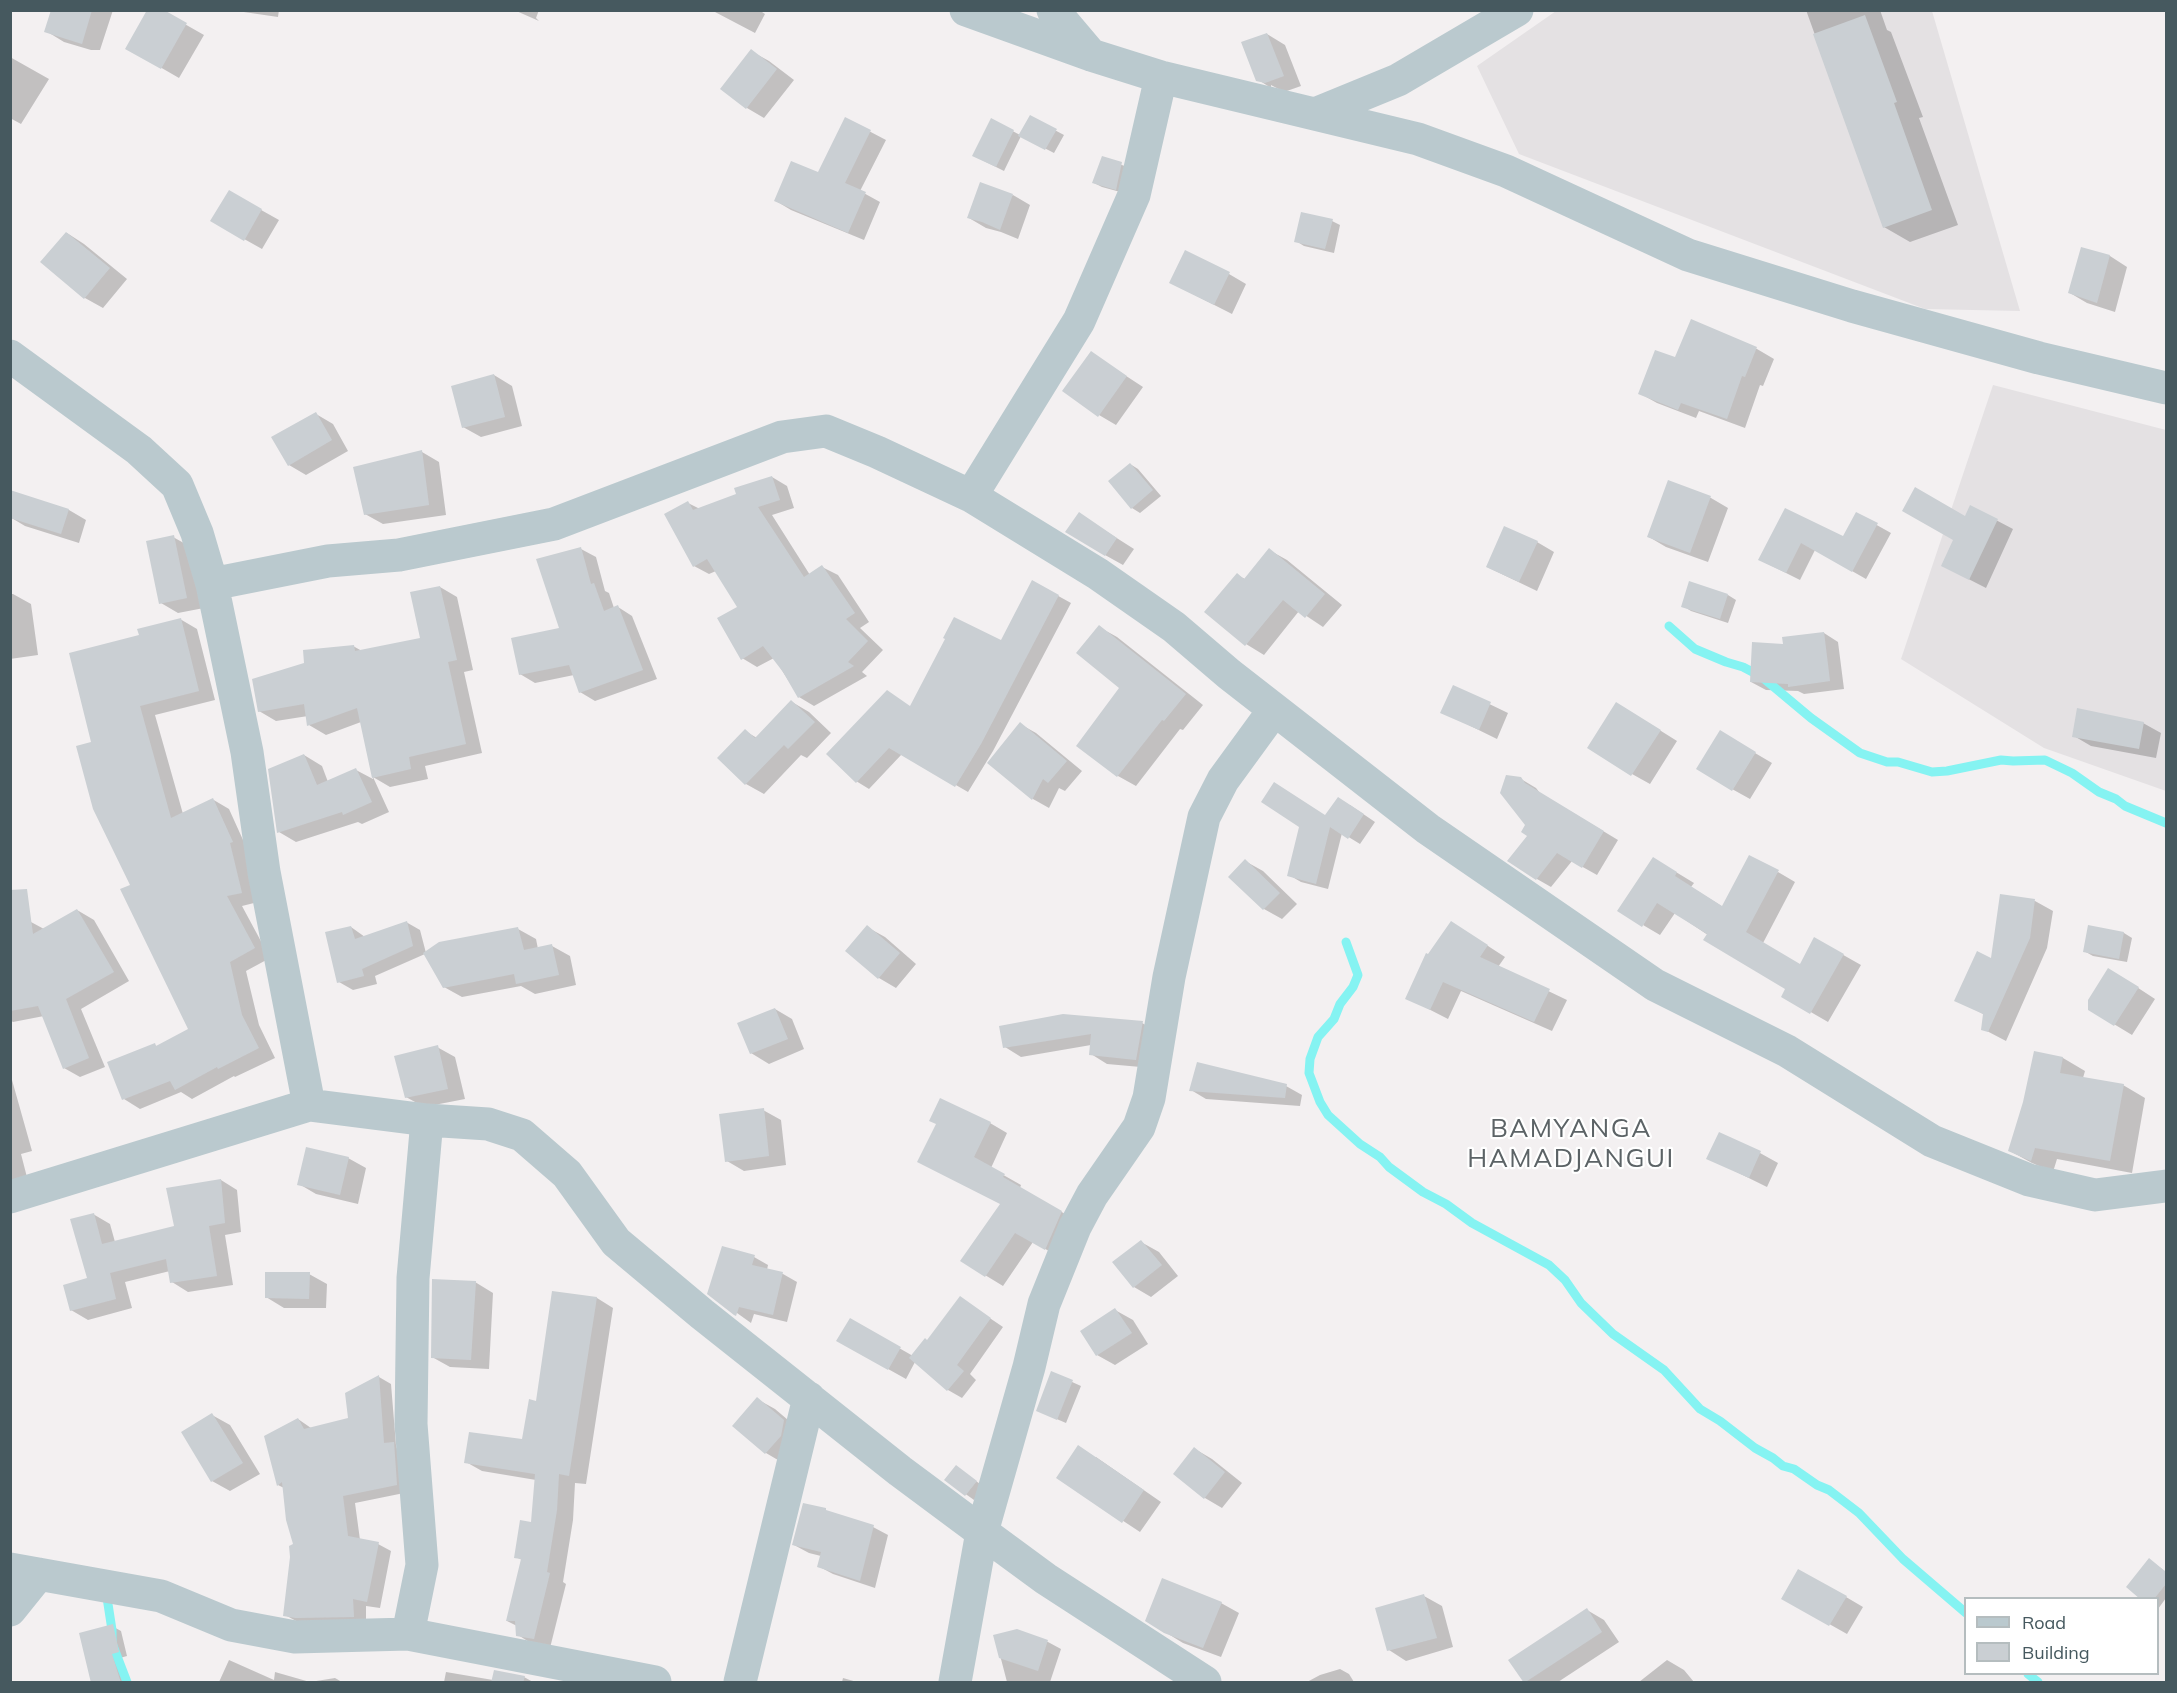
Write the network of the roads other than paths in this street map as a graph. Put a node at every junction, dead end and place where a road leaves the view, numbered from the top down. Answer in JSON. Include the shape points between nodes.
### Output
{"nodes":[{"id":1,"x":966,"y":10,"type":"edge"},
{"id":2,"x":1053,"y":10,"type":"edge"},
{"id":3,"x":1517,"y":10,"type":"edge"},
{"id":4,"x":1092,"y":55,"type":"junction"},
{"id":5,"x":1161,"y":77,"type":"junction"},
{"id":6,"x":1315,"y":114,"type":"junction"},
{"id":7,"x":10,"y":356,"type":"edge"},
{"id":8,"x":2166,"y":388,"type":"edge"},
{"id":9,"x":971,"y":496,"type":"junction"},
{"id":10,"x":212,"y":584,"type":"junction"},
{"id":11,"x":1274,"y":710,"type":"junction"},
{"id":12,"x":309,"y":1105,"type":"junction"},
{"id":13,"x":427,"y":1120,"type":"junction"},
{"id":14,"x":2166,"y":1186,"type":"edge"},
{"id":15,"x":10,"y":1197,"type":"edge"},
{"id":16,"x":809,"y":1398,"type":"junction"},
{"id":17,"x":982,"y":1532,"type":"junction"},
{"id":18,"x":25,"y":1571,"type":"edge"},
{"id":19,"x":10,"y":1610,"type":"edge"},
{"id":20,"x":408,"y":1634,"type":"junction"},
{"id":21,"x":655,"y":1683,"type":"edge"},
{"id":22,"x":740,"y":1683,"type":"edge"},
{"id":23,"x":955,"y":1683,"type":"edge"},
{"id":24,"x":1205,"y":1683,"type":"edge"}],
"edges":[{"from":1,"to":4,"type":"street"},
{"from":2,"to":4,"type":"street"},
{"from":3,"to":6,"type":"street","via":[[1398,80]]},
{"from":4,"to":5,"type":"street"},
{"from":5,"to":6,"type":"street"},
{"from":5,"to":9,"type":"street","via":[[1134,195],[1078,321]]},
{"from":6,"to":8,"type":"street","via":[[1418,139],[1506,171],[1688,255],[1852,306],[2039,358]]},
{"from":7,"to":10,"type":"street","via":[[140,450],[177,486],[197,533]]},
{"from":9,"to":10,"type":"street","via":[[825,431],[782,437],[555,524],[399,555],[328,561]]},
{"from":9,"to":11,"type":"street","via":[[1098,574],[1174,627]]},
{"from":10,"to":12,"type":"street","via":[[247,752],[264,872]]},
{"from":11,"to":14,"type":"street","via":[[1428,829],[1655,985],[1787,1051],[1932,1141],[2029,1180],[2095,1195]]},
{"from":11,"to":17,"type":"street","via":[[1223,780],[1204,817],[1169,977],[1149,1098],[1139,1126],[1092,1195],[1059,1264],[1044,1304]]},
{"from":12,"to":13,"type":"street"},
{"from":12,"to":15,"type":"street"},
{"from":13,"to":16,"type":"street","via":[[488,1124],[522,1135],[567,1174],[616,1242]]},
{"from":13,"to":20,"type":"street","via":[[412,1289],[411,1424],[422,1564]]},
{"from":16,"to":17,"type":"street"},
{"from":16,"to":22,"type":"street"},
{"from":17,"to":23,"type":"street"},
{"from":17,"to":24,"type":"street"},
{"from":18,"to":19,"type":"street"},
{"from":18,"to":20,"type":"street","via":[[161,1596],[231,1625],[295,1637]]},
{"from":20,"to":21,"type":"street"}]}
